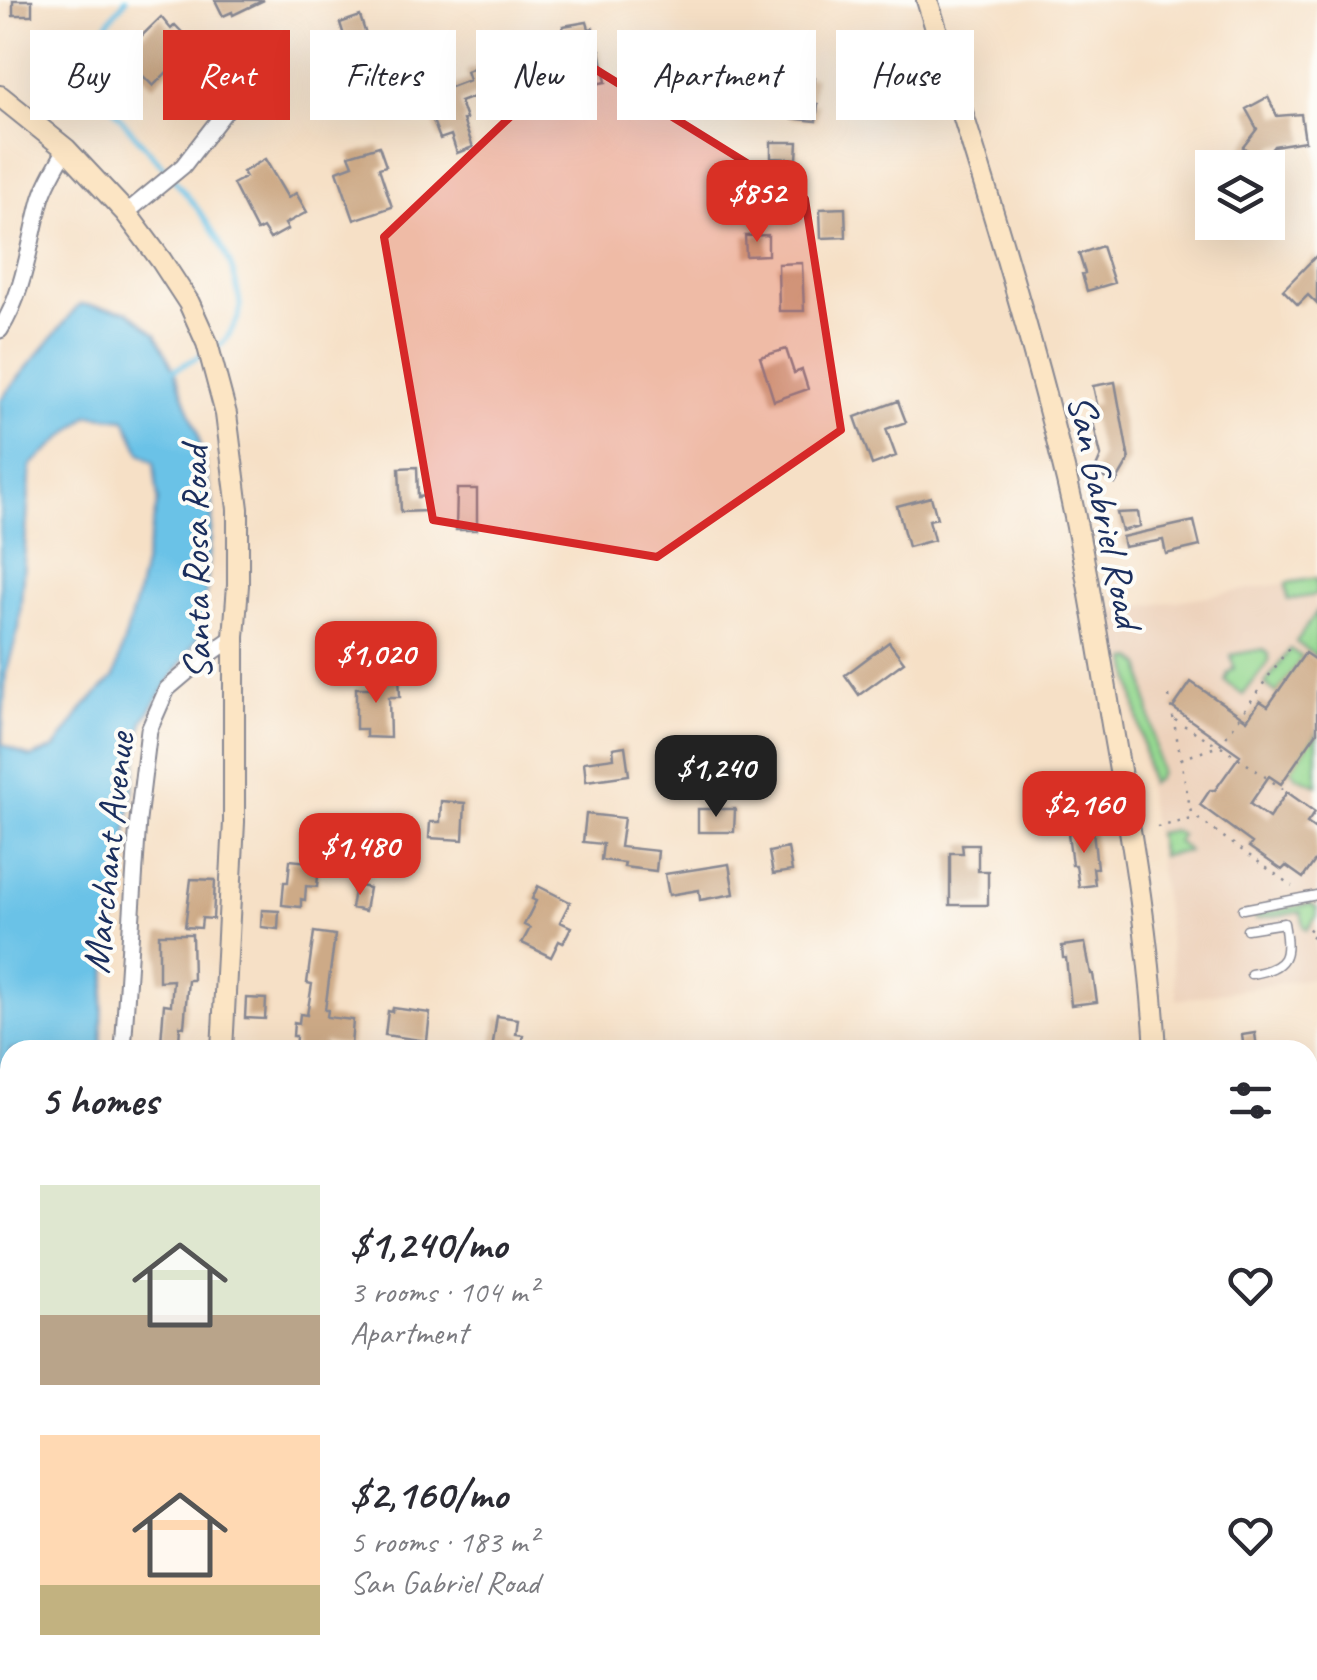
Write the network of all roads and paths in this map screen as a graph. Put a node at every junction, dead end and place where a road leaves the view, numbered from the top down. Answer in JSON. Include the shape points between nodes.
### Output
{"nodes":[{"id":1,"x":927,"y":0,"type":"edge"},
{"id":2,"x":0,"y":96,"type":"edge"},
{"id":3,"x":219,"y":120,"type":"edge"},
{"id":4,"x":66,"y":149,"type":"junction"},
{"id":5,"x":126,"y":213,"type":"junction"},
{"id":6,"x":0,"y":330,"type":"edge"},
{"id":7,"x":234,"y":637,"type":"junction"},
{"id":8,"x":1292,"y":642,"type":"dead end"},
{"id":9,"x":1168,"y":696,"type":"dead end"},
{"id":10,"x":1173,"y":720,"type":"junction"},
{"id":11,"x":1219,"y":746,"type":"junction"},
{"id":12,"x":1181,"y":759,"type":"junction"},
{"id":13,"x":1283,"y":789,"type":"dead end"},
{"id":14,"x":1192,"y":819,"type":"junction"},
{"id":15,"x":1156,"y":826,"type":"dead end"},
{"id":16,"x":1298,"y":890,"type":"dead end"},
{"id":17,"x":1317,"y":895,"type":"edge"},
{"id":18,"x":1243,"y":909,"type":"dead end"},
{"id":19,"x":1317,"y":920,"type":"edge"},
{"id":20,"x":1247,"y":929,"type":"dead end"},
{"id":21,"x":1313,"y":938,"type":"dead end"},
{"id":22,"x":1251,"y":974,"type":"dead end"},
{"id":23,"x":124,"y":1040,"type":"edge"},
{"id":24,"x":223,"y":1040,"type":"edge"},
{"id":25,"x":1155,"y":1040,"type":"edge"}],
"edges":[{"from":1,"to":25,"type":"street","name":"San Gabriel Road","via":[[1018,301],[1078,530],[1133,846]]},
{"from":2,"to":4,"type":"street","name":"Santa Rosa Road"},
{"from":3,"to":5,"type":"street","via":[[183,166]]},
{"from":4,"to":5,"type":"street","name":"Santa Rosa Road"},
{"from":4,"to":6,"type":"street","via":[[42,195],[25,274]]},
{"from":5,"to":7,"type":"street","name":"Santa Rosa Road","via":[[188,303],[217,377],[238,509]]},
{"from":7,"to":23,"type":"street","name":"Marchant Avenue","via":[[168,689],[149,730]]},
{"from":7,"to":24,"type":"street","name":"Santa Rosa Road","via":[[234,822]]},
{"from":8,"to":11,"type":"path"},
{"from":9,"to":10,"type":"path"},
{"from":10,"to":11,"type":"path"},
{"from":10,"to":12,"type":"path"},
{"from":11,"to":12,"type":"path"},
{"from":11,"to":13,"type":"path"},
{"from":12,"to":14,"type":"path"},
{"from":14,"to":15,"type":"path"},
{"from":14,"to":16,"type":"path"},
{"from":17,"to":18,"type":"lane"},
{"from":19,"to":21,"type":"path","via":[[1304,934]]},
{"from":20,"to":22,"type":"lane","via":[[1284,923],[1288,944],[1288,954],[1274,968]]}]}
